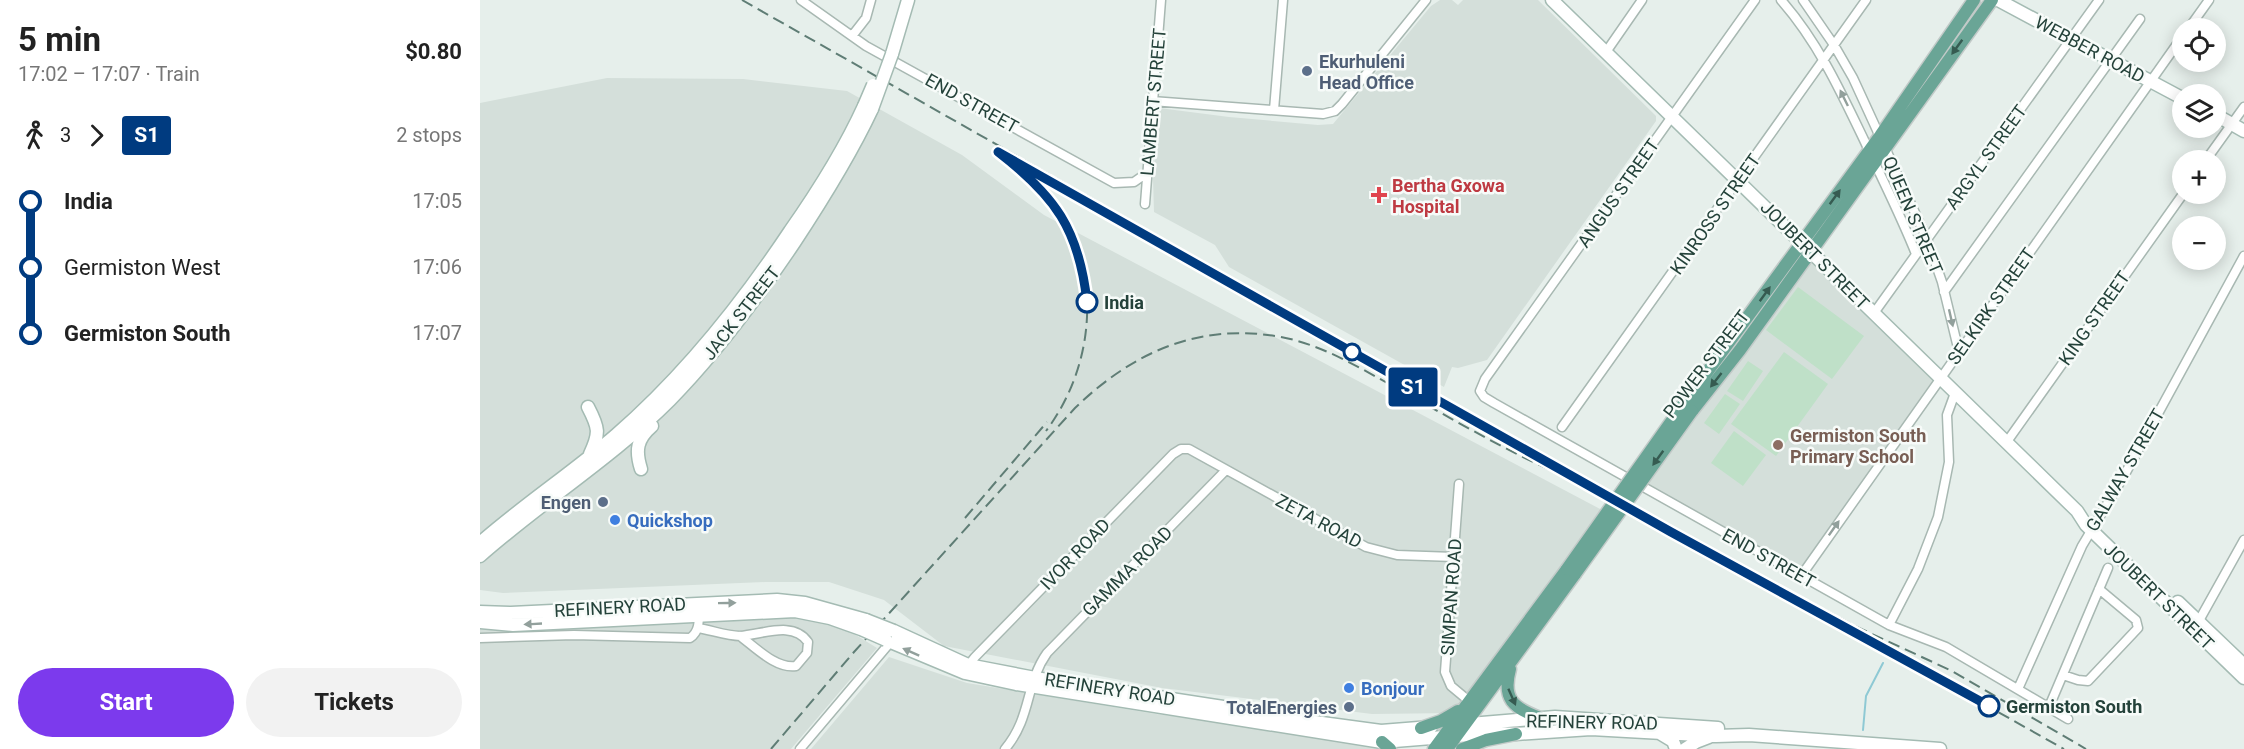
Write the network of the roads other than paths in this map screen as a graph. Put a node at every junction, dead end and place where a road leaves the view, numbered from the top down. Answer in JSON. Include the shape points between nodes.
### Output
{"nodes":[{"id":1,"x":801,"y":0,"type":"edge"},
{"id":2,"x":871,"y":0,"type":"edge"},
{"id":3,"x":901,"y":0,"type":"edge"},
{"id":4,"x":908,"y":0,"type":"edge"},
{"id":5,"x":1161,"y":0,"type":"edge"},
{"id":6,"x":1283,"y":0,"type":"edge"},
{"id":7,"x":1426,"y":0,"type":"edge"},
{"id":8,"x":1432,"y":0,"type":"edge"},
{"id":9,"x":1552,"y":0,"type":"edge"},
{"id":10,"x":1642,"y":0,"type":"edge"},
{"id":11,"x":1755,"y":0,"type":"edge"},
{"id":12,"x":1781,"y":0,"type":"edge"},
{"id":13,"x":1803,"y":0,"type":"edge"},
{"id":14,"x":1866,"y":0,"type":"edge"},
{"id":15,"x":1974,"y":0,"type":"edge"},
{"id":16,"x":1992,"y":0,"type":"edge"},
{"id":17,"x":1998,"y":0,"type":"edge"},
{"id":18,"x":2099,"y":0,"type":"edge"},
{"id":19,"x":2209,"y":0,"type":"edge"},
{"id":20,"x":2196,"y":18,"type":"edge"},
{"id":21,"x":2140,"y":19,"type":"dead end"},
{"id":22,"x":1408,"y":24,"type":"junction"},
{"id":23,"x":852,"y":36,"type":"junction"},
{"id":24,"x":2071,"y":39,"type":"junction"},
{"id":25,"x":1834,"y":45,"type":"junction"},
{"id":26,"x":2172,"y":51,"type":"edge"},
{"id":27,"x":1606,"y":52,"type":"junction"},
{"id":28,"x":889,"y":53,"type":"junction"},
{"id":29,"x":1823,"y":60,"type":"junction"},
{"id":30,"x":2111,"y":60,"type":"junction"},
{"id":31,"x":2151,"y":81,"type":"junction"},
{"id":32,"x":2172,"y":93,"type":"edge"},
{"id":33,"x":1152,"y":101,"type":"junction"},
{"id":34,"x":2244,"y":107,"type":"edge"},
{"id":35,"x":1274,"y":110,"type":"junction"},
{"id":36,"x":1673,"y":115,"type":"junction"},
{"id":37,"x":2226,"y":121,"type":"edge"},
{"id":38,"x":2232,"y":124,"type":"junction"},
{"id":39,"x":2244,"y":130,"type":"edge"},
{"id":40,"x":1882,"y":142,"type":"junction"},
{"id":41,"x":2213,"y":150,"type":"edge"},
{"id":42,"x":845,"y":154,"type":"junction"},
{"id":43,"x":1871,"y":156,"type":"junction"},
{"id":44,"x":1147,"y":172,"type":"junction"},
{"id":45,"x":1739,"y":180,"type":"junction"},
{"id":46,"x":1145,"y":204,"type":"dead end"},
{"id":47,"x":2176,"y":204,"type":"edge"},
{"id":48,"x":1927,"y":239,"type":"junction"},
{"id":49,"x":1806,"y":247,"type":"junction"},
{"id":50,"x":1916,"y":254,"type":"junction"},
{"id":51,"x":2244,"y":256,"type":"edge"},
{"id":52,"x":1944,"y":292,"type":"junction"},
{"id":53,"x":1874,"y":313,"type":"junction"},
{"id":54,"x":1959,"y":352,"type":"junction"},
{"id":55,"x":1940,"y":378,"type":"junction"},
{"id":56,"x":687,"y":381,"type":"junction"},
{"id":57,"x":1481,"y":386,"type":"joint"},
{"id":58,"x":1955,"y":393,"type":"junction"},
{"id":59,"x":588,"y":407,"type":"dead end"},
{"id":60,"x":1562,"y":427,"type":"dead end"},
{"id":61,"x":2006,"y":443,"type":"junction"},
{"id":62,"x":1194,"y":452,"type":"joint"},
{"id":63,"x":590,"y":456,"type":"junction"},
{"id":64,"x":641,"y":469,"type":"dead end"},
{"id":65,"x":1226,"y":470,"type":"junction"},
{"id":66,"x":1459,"y":484,"type":"dead end"},
{"id":67,"x":2094,"y":528,"type":"junction"},
{"id":68,"x":2244,"y":540,"type":"edge"},
{"id":69,"x":480,"y":543,"type":"edge"},
{"id":70,"x":480,"y":556,"type":"edge"},
{"id":71,"x":1454,"y":557,"type":"junction"},
{"id":72,"x":2108,"y":568,"type":"dead end"},
{"id":73,"x":1571,"y":572,"type":"junction"},
{"id":74,"x":1801,"y":576,"type":"junction"},
{"id":75,"x":2099,"y":589,"type":"junction"},
{"id":76,"x":698,"y":603,"type":"junction"},
{"id":77,"x":804,"y":608,"type":"junction"},
{"id":78,"x":480,"y":612,"type":"edge"},
{"id":79,"x":480,"y":622,"type":"edge"},
{"id":80,"x":698,"y":622,"type":"junction"},
{"id":81,"x":1889,"y":625,"type":"junction"},
{"id":82,"x":2197,"y":625,"type":"junction"},
{"id":83,"x":740,"y":636,"type":"junction"},
{"id":84,"x":892,"y":637,"type":"junction"},
{"id":85,"x":480,"y":638,"type":"edge"},
{"id":86,"x":1512,"y":662,"type":"junction"},
{"id":87,"x":2244,"y":666,"type":"edge"},
{"id":88,"x":967,"y":669,"type":"junction"},
{"id":89,"x":2062,"y":675,"type":"junction"},
{"id":90,"x":2244,"y":678,"type":"edge"},
{"id":91,"x":1034,"y":682,"type":"junction"},
{"id":92,"x":2018,"y":689,"type":"junction"},
{"id":93,"x":1470,"y":706,"type":"junction"},
{"id":94,"x":2049,"y":707,"type":"junction"},
{"id":95,"x":1222,"y":711,"type":"junction"},
{"id":96,"x":1540,"y":718,"type":"junction"},
{"id":97,"x":2068,"y":719,"type":"dead end"},
{"id":98,"x":1466,"y":724,"type":"junction"},
{"id":99,"x":1422,"y":728,"type":"junction"},
{"id":100,"x":1493,"y":728,"type":"junction"},
{"id":101,"x":1688,"y":729,"type":"junction"},
{"id":102,"x":1454,"y":730,"type":"junction"},
{"id":103,"x":1655,"y":731,"type":"junction"},
{"id":104,"x":1516,"y":734,"type":"junction"},
{"id":105,"x":1749,"y":735,"type":"junction"},
{"id":106,"x":1716,"y":736,"type":"junction"},
{"id":107,"x":1445,"y":743,"type":"edge"},
{"id":108,"x":1386,"y":745,"type":"edge"},
{"id":109,"x":800,"y":749,"type":"edge"},
{"id":110,"x":1005,"y":749,"type":"edge"},
{"id":111,"x":1434,"y":749,"type":"edge"},
{"id":112,"x":1462,"y":749,"type":"edge"},
{"id":113,"x":1676,"y":749,"type":"edge"},
{"id":114,"x":1684,"y":749,"type":"edge"},
{"id":115,"x":1940,"y":749,"type":"edge"}],
"edges":[{"from":1,"to":23,"type":"street","name":"END STREET"},
{"from":2,"to":23,"type":"street","via":[[866,18]]},
{"from":3,"to":28,"type":"main road","name":"JACK STREET"},
{"from":4,"to":28,"type":"main road","name":"JACK STREET"},
{"from":5,"to":33,"type":"street","name":"LAMBERT STREET"},
{"from":6,"to":35,"type":"street"},
{"from":7,"to":22,"type":"street"},
{"from":8,"to":22,"type":"street"},
{"from":9,"to":27,"type":"main road","name":"JOUBERT STREET"},
{"from":10,"to":27,"type":"street"},
{"from":11,"to":36,"type":"street","name":"ANGUS STREET"},
{"from":12,"to":29,"type":"street","name":"QUEEN STREET"},
{"from":13,"to":25,"type":"street","name":"QUEEN STREET"},
{"from":14,"to":25,"type":"street","name":"KINROSS STREET"},
{"from":15,"to":40,"type":"main road","name":"POWER STREET"},
{"from":16,"to":40,"type":"main road","name":"POWER STREET","one_way":true},
{"from":17,"to":24,"type":"main road","name":"WEBBER ROAD"},
{"from":18,"to":24,"type":"street","name":"ARGYL STREET"},
{"from":19,"to":20,"type":"street"},
{"from":21,"to":30,"type":"street"},
{"from":22,"to":35,"type":"street","via":[[1335,111],[1323,114]]},
{"from":23,"to":44,"type":"street","name":"END STREET","via":[[1114,183],[1134,182]]},
{"from":24,"to":30,"type":"main road","name":"WEBBER ROAD"},
{"from":24,"to":48,"type":"street","name":"ARGYL STREET"},
{"from":25,"to":29,"type":"street","name":"KINROSS STREET"},
{"from":25,"to":40,"type":"street","name":"QUEEN STREET"},
{"from":26,"to":31,"type":"street","name":"SELKIRK STREET"},
{"from":27,"to":36,"type":"main road","name":"JOUBERT STREET"},
{"from":28,"to":42,"type":"main road","name":"JACK STREET","bridge":true},
{"from":43,"to":29,"type":"street","name":"QUEEN STREET","one_way":true},
{"from":29,"to":45,"type":"street","name":"KINROSS STREET"},
{"from":30,"to":31,"type":"main road","name":"WEBBER ROAD"},
{"from":30,"to":52,"type":"street"},
{"from":31,"to":32,"type":"main road","name":"WEBBER ROAD"},
{"from":31,"to":54,"type":"street","name":"SELKIRK STREET"},
{"from":33,"to":35,"type":"street"},
{"from":33,"to":44,"type":"street","name":"LAMBERT STREET"},
{"from":34,"to":38,"type":"street"},
{"from":36,"to":45,"type":"main road","name":"JOUBERT STREET"},
{"from":36,"to":57,"type":"street","name":"ANGUS STREET"},
{"from":37,"to":38,"type":"main road"},
{"from":38,"to":39,"type":"main road"},
{"from":38,"to":41,"type":"street"},
{"from":40,"to":43,"type":"main road","name":"POWER STREET"},
{"from":40,"to":48,"type":"street","name":"QUEEN STREET"},
{"from":42,"to":56,"type":"main road","name":"JACK STREET","via":[[829,191],[767,283]]},
{"from":42,"to":63,"type":"main road","name":"JACK STREET","via":[[721,327],[663,392]]},
{"from":43,"to":49,"type":"main road","name":"POWER STREET"},
{"from":43,"to":50,"type":"street","name":"QUEEN STREET"},
{"from":44,"to":46,"type":"street","name":"LAMBERT STREET"},
{"from":45,"to":49,"type":"main road","name":"JOUBERT STREET"},
{"from":45,"to":60,"type":"street","name":"KINROSS STREET"},
{"from":47,"to":61,"type":"street","name":"KING STREET"},
{"from":48,"to":50,"type":"street","name":"ARGYL STREET"},
{"from":48,"to":52,"type":"street","name":"QUEEN STREET"},
{"from":49,"to":53,"type":"main road","name":"JOUBERT STREET"},
{"from":49,"to":73,"type":"main road","name":"POWER STREET","bridge":true},
{"from":50,"to":53,"type":"street","name":"ARGYL STREET"},
{"from":51,"to":67,"type":"street","name":"GALWAY STREET"},
{"from":52,"to":54,"type":"street","name":"QUEEN STREET","one_way":true},
{"from":53,"to":55,"type":"main road","name":"JOUBERT STREET"},
{"from":54,"to":55,"type":"street","name":"SELKIRK STREET"},
{"from":55,"to":58,"type":"main road","name":"JOUBERT STREET"},
{"from":74,"to":55,"type":"street","name":"SELKIRK STREET","one_way":true},
{"from":56,"to":64,"type":"main road","via":[[669,410],[640,439],[637,453]]},
{"from":56,"to":70,"type":"main road","name":"JACK STREET","via":[[621,444]]},
{"from":57,"to":74,"type":"street","name":"END STREET","via":[[1481,394],[1494,403]]},
{"from":58,"to":61,"type":"main road","name":"JOUBERT STREET"},
{"from":58,"to":81,"type":"street","via":[[1947,415],[1949,462],[1941,508],[1922,561]]},
{"from":59,"to":63,"type":"main road","via":[[598,431]]},
{"from":61,"to":67,"type":"main road","name":"JOUBERT STREET"},
{"from":62,"to":65,"type":"street","name":"ZETA ROAD"},
{"from":62,"to":88,"type":"street","name":"IVOR ROAD","via":[[1185,448],[1173,454]]},
{"from":63,"to":69,"type":"main road","name":"JACK STREET"},
{"from":65,"to":71,"type":"street","name":"ZETA ROAD","via":[[1366,547],[1397,555]]},
{"from":65,"to":91,"type":"street","name":"GAMMA ROAD","via":[[1057,642],[1044,657]]},
{"from":66,"to":71,"type":"street","name":"SIMPAN ROAD"},
{"from":67,"to":82,"type":"main road","name":"JOUBERT STREET"},
{"from":67,"to":92,"type":"street","name":"GALWAY STREET","via":[[2082,546]]},
{"from":68,"to":82,"type":"street"},
{"from":71,"to":93,"type":"street","name":"SIMPAN ROAD","via":[[1445,672],[1451,686]]},
{"from":72,"to":75,"type":"street"},
{"from":73,"to":86,"type":"main road","name":"POWER STREET"},
{"from":73,"to":93,"type":"main road","name":"POWER STREET"},
{"from":74,"to":81,"type":"street","name":"END STREET"},
{"from":75,"to":89,"type":"street"},
{"from":75,"to":89,"type":"street","via":[[2136,620],[2138,628],[2088,681]]},
{"from":76,"to":77,"type":"main road","name":"REFINERY ROAD","one_way":true,"via":[[777,600]]},
{"from":76,"to":78,"type":"main road","name":"REFINERY ROAD"},
{"from":76,"to":80,"type":"street"},
{"from":77,"to":80,"type":"main road","name":"REFINERY ROAD"},
{"from":77,"to":84,"type":"main road","name":"REFINERY ROAD","bridge":true},
{"from":80,"to":79,"type":"main road","name":"REFINERY ROAD","one_way":true},
{"from":80,"to":83,"type":"street"},
{"from":80,"to":85,"type":"street","via":[[695,635],[683,639],[574,635]]},
{"from":81,"to":92,"type":"street","name":"END STREET","via":[[1946,647]]},
{"from":82,"to":87,"type":"main road","name":"JOUBERT STREET"},
{"from":82,"to":90,"type":"main road","name":"JOUBERT STREET"},
{"from":83,"to":83,"type":"street","via":[[793,631],[808,642],[807,653],[796,666],[785,666]]},
{"from":84,"to":88,"type":"main road","name":"REFINERY ROAD"},
{"from":84,"to":109,"type":"street"},
{"from":86,"to":93,"type":"main road","name":"POWER STREET"},
{"from":86,"to":96,"type":"main road","one_way":true,"via":[[1509,698],[1518,708]]},
{"from":88,"to":91,"type":"main road","name":"REFINERY ROAD"},
{"from":89,"to":94,"type":"street"},
{"from":91,"to":95,"type":"main road","name":"REFINERY ROAD"},
{"from":91,"to":110,"type":"street","name":"GAMMA ROAD","via":[[1024,720]]},
{"from":92,"to":94,"type":"street","name":"END STREET"},
{"from":93,"to":98,"type":"main road","name":"POWER STREET"},
{"from":93,"to":99,"type":"main road"},
{"from":93,"to":102,"type":"main road","name":"POWER STREET"},
{"from":94,"to":97,"type":"street","name":"END STREET"},
{"from":95,"to":99,"type":"main road","name":"REFINERY ROAD","via":[[1380,731]]},
{"from":95,"to":108,"type":"main road","name":"REFINERY ROAD"},
{"from":96,"to":100,"type":"main road","name":"REFINERY ROAD"},
{"from":96,"to":101,"type":"main road","name":"REFINERY ROAD"},
{"from":98,"to":100,"type":"main road","name":"REFINERY ROAD"},
{"from":98,"to":102,"type":"main road","name":"POWER STREET"},
{"from":99,"to":102,"type":"main road","name":"REFINERY ROAD"},
{"from":100,"to":102,"type":"main road","name":"REFINERY ROAD"},
{"from":100,"to":104,"type":"main road","name":"REFINERY ROAD"},
{"from":101,"to":103,"type":"main road","name":"REFINERY ROAD"},
{"from":101,"to":105,"type":"main road","name":"REFINERY ROAD","via":[[1718,728]]},
{"from":101,"to":106,"type":"main road","name":"REFINERY ROAD"},
{"from":101,"to":114,"type":"street"},
{"from":102,"to":107,"type":"main road","name":"POWER STREET"},
{"from":103,"to":104,"type":"main road","name":"REFINERY ROAD","via":[[1591,729]]},
{"from":103,"to":113,"type":"main road","via":[[1669,738]]},
{"from":104,"to":112,"type":"main road"},
{"from":105,"to":106,"type":"main road","name":"REFINERY ROAD"},
{"from":105,"to":115,"type":"main road","name":"REFINERY ROAD"},
{"from":106,"to":114,"type":"main road"},
{"from":107,"to":108,"type":"main road","name":"REFINERY ROAD"},
{"from":107,"to":111,"type":"main road","name":"POWER STREET"}]}
